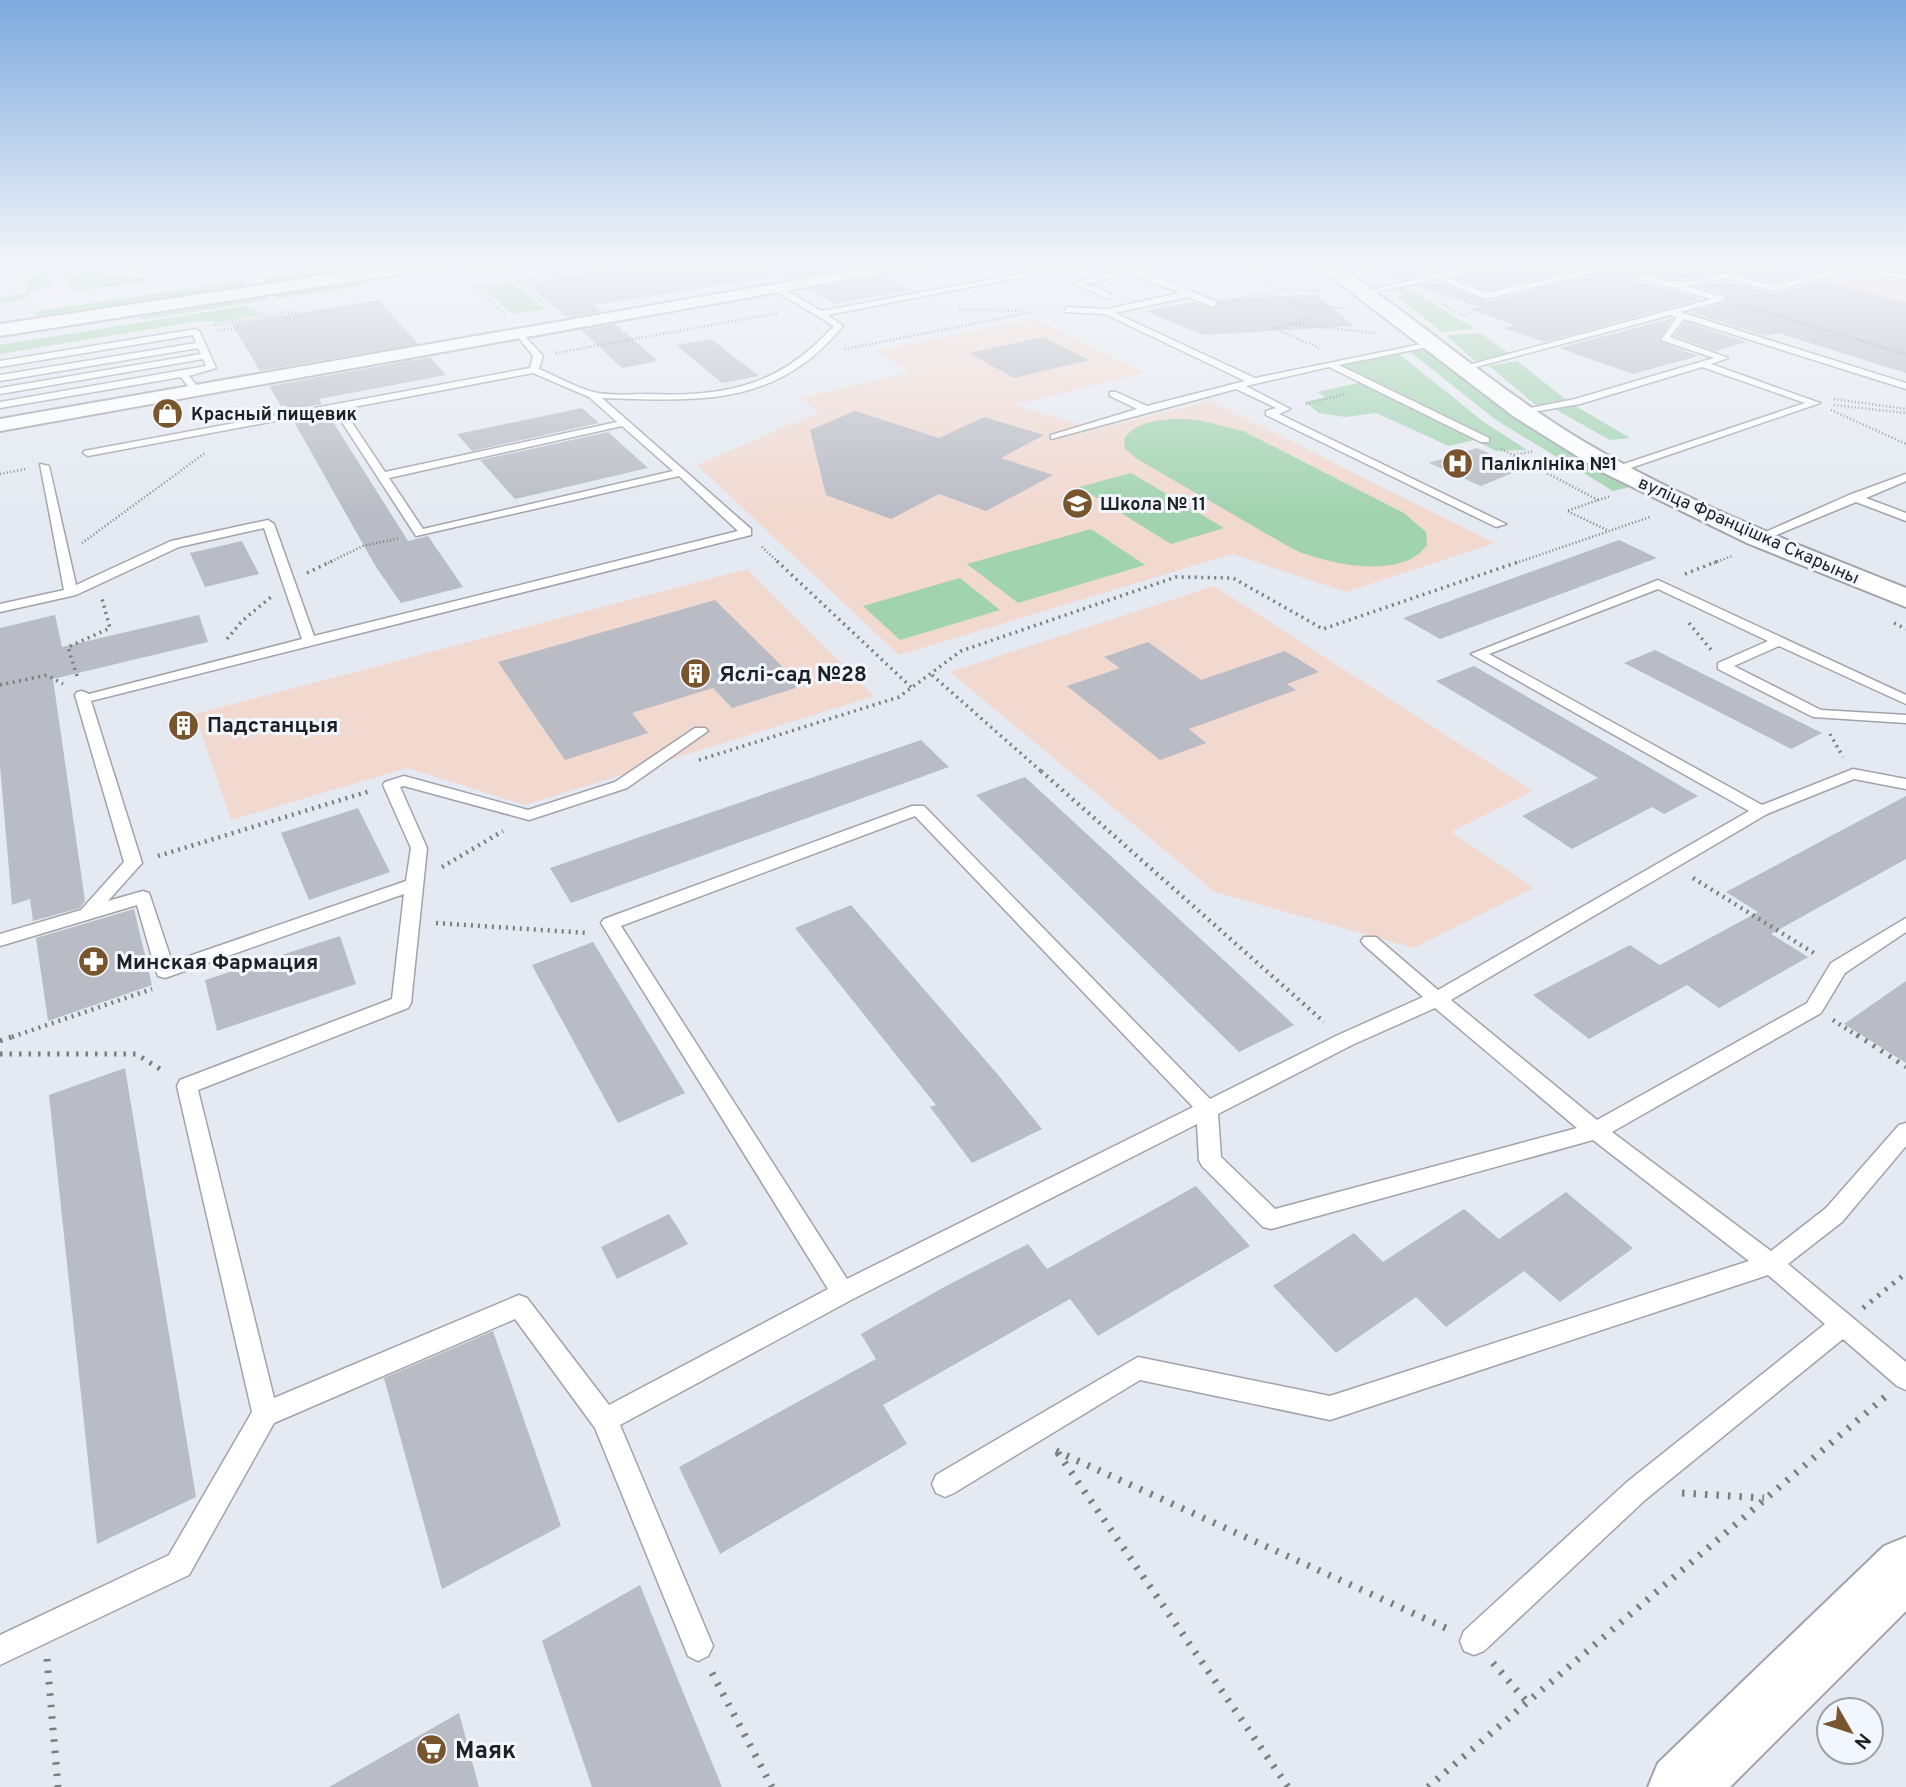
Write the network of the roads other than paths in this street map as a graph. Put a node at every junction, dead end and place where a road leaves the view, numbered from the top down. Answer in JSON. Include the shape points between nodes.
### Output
{"nodes":[{"id":1,"x":107,"y":346,"type":"edge"},
{"id":2,"x":193,"y":346,"type":"edge"},
{"id":3,"x":202,"y":346,"type":"edge"},
{"id":4,"x":450,"y":346,"type":"edge"},
{"id":5,"x":530,"y":346,"type":"edge"},
{"id":6,"x":820,"y":346,"type":"edge"},
{"id":7,"x":1180,"y":346,"type":"edge"},
{"id":8,"x":1421,"y":346,"type":"edge"},
{"id":9,"x":1436,"y":346,"type":"edge"},
{"id":10,"x":1543,"y":346,"type":"edge"},
{"id":11,"x":1689,"y":346,"type":"edge"},
{"id":12,"x":1779,"y":346,"type":"edge"},
{"id":13,"x":206,"y":356,"type":"junction"},
{"id":14,"x":0,"y":364,"type":"edge"},
{"id":15,"x":1702,"y":364,"type":"junction"},
{"id":16,"x":1332,"y":365,"type":"junction"},
{"id":17,"x":1466,"y":367,"type":"junction"},
{"id":18,"x":534,"y":370,"type":"junction"},
{"id":19,"x":183,"y":374,"type":"junction"},
{"id":20,"x":0,"y":378,"type":"edge"},
{"id":21,"x":1256,"y":382,"type":"junction"},
{"id":22,"x":1238,"y":386,"type":"junction"},
{"id":23,"x":1906,"y":386,"type":"edge"},
{"id":24,"x":0,"y":391,"type":"edge"},
{"id":25,"x":196,"y":391,"type":"junction"},
{"id":26,"x":1113,"y":394,"type":"dead end"},
{"id":27,"x":592,"y":395,"type":"junction"},
{"id":28,"x":0,"y":405,"type":"edge"},
{"id":29,"x":337,"y":407,"type":"junction"},
{"id":30,"x":1144,"y":409,"type":"junction"},
{"id":31,"x":1521,"y":411,"type":"junction"},
{"id":32,"x":46,"y":417,"type":"junction"},
{"id":33,"x":624,"y":423,"type":"junction"},
{"id":34,"x":0,"y":425,"type":"edge"},
{"id":35,"x":1055,"y":437,"type":"dead end"},
{"id":36,"x":1485,"y":440,"type":"road end"},
{"id":37,"x":88,"y":453,"type":"dead end"},
{"id":38,"x":44,"y":466,"type":"dead end"},
{"id":39,"x":1616,"y":470,"type":"junction"},
{"id":40,"x":681,"y":472,"type":"junction"},
{"id":41,"x":382,"y":475,"type":"junction"},
{"id":42,"x":1906,"y":477,"type":"edge"},
{"id":43,"x":1853,"y":497,"type":"junction"},
{"id":44,"x":1906,"y":517,"type":"edge"},
{"id":45,"x":1500,"y":524,"type":"dead end"},
{"id":46,"x":1758,"y":537,"type":"junction"},
{"id":47,"x":71,"y":592,"type":"junction"},
{"id":48,"x":1906,"y":598,"type":"edge"},
{"id":49,"x":0,"y":608,"type":"edge"},
{"id":50,"x":309,"y":640,"type":"junction"},
{"id":51,"x":1778,"y":641,"type":"junction"},
{"id":52,"x":1906,"y":700,"type":"edge"},
{"id":53,"x":1906,"y":719,"type":"edge"},
{"id":54,"x":700,"y":731,"type":"dead end"},
{"id":55,"x":1906,"y":784,"type":"edge"},
{"id":56,"x":1760,"y":811,"type":"junction"},
{"id":57,"x":414,"y":884,"type":"junction"},
{"id":58,"x":87,"y":914,"type":"junction"},
{"id":59,"x":1906,"y":924,"type":"edge"},
{"id":60,"x":0,"y":940,"type":"edge"},
{"id":61,"x":1370,"y":940,"type":"dead end"},
{"id":62,"x":1437,"y":999,"type":"junction"},
{"id":63,"x":1208,"y":1109,"type":"junction"},
{"id":64,"x":1596,"y":1131,"type":"junction"},
{"id":65,"x":1906,"y":1131,"type":"edge"},
{"id":66,"x":1771,"y":1264,"type":"junction"},
{"id":67,"x":843,"y":1293,"type":"junction"},
{"id":68,"x":1842,"y":1326,"type":"junction"},
{"id":69,"x":1901,"y":1383,"type":"edge"},
{"id":70,"x":265,"y":1414,"type":"junction"},
{"id":71,"x":605,"y":1420,"type":"junction"},
{"id":72,"x":945,"y":1484,"type":"dead end"},
{"id":73,"x":1906,"y":1568,"type":"edge"},
{"id":74,"x":1474,"y":1641,"type":"road end"},
{"id":75,"x":698,"y":1646,"type":"road end"},
{"id":76,"x":0,"y":1650,"type":"edge"},
{"id":77,"x":1682,"y":1787,"type":"edge"}],
"edges":[{"from":1,"to":14,"type":"lane"},
{"from":2,"to":20,"type":"lane"},
{"from":3,"to":13,"type":"lane"},
{"from":4,"to":25,"type":"street"},
{"from":5,"to":18,"type":"lane","via":[[538,356]]},
{"from":6,"to":27,"type":"lane","via":[[773,380],[736,390],[684,396]]},
{"from":7,"to":21,"type":"lane"},
{"from":8,"to":16,"type":"lane"},
{"from":9,"to":17,"type":"main road","name":"вуліца Францішка Скарыны"},
{"from":10,"to":17,"type":"lane"},
{"from":11,"to":15,"type":"lane","via":[[1723,358]]},
{"from":12,"to":23,"type":"lane"},
{"from":13,"to":19,"type":"lane","via":[[211,368]]},
{"from":13,"to":24,"type":"lane"},
{"from":15,"to":31,"type":"lane","via":[[1576,402]]},
{"from":15,"to":39,"type":"lane","via":[[1815,403]]},
{"from":16,"to":21,"type":"lane"},
{"from":16,"to":36,"type":"lane"},
{"from":17,"to":31,"type":"main road","name":"вуліца Францішка Скарыны"},
{"from":18,"to":27,"type":"lane"},
{"from":18,"to":29,"type":"lane"},
{"from":19,"to":25,"type":"lane"},
{"from":19,"to":28,"type":"lane"},
{"from":21,"to":22,"type":"lane"},
{"from":22,"to":30,"type":"lane"},
{"from":22,"to":45,"type":"lane","via":[[1285,409],[1270,412]]},
{"from":25,"to":32,"type":"street"},
{"from":26,"to":30,"type":"lane"},
{"from":27,"to":33,"type":"lane"},
{"from":28,"to":32,"type":"lane","via":[[41,403]]},
{"from":29,"to":37,"type":"lane"},
{"from":29,"to":41,"type":"lane"},
{"from":30,"to":35,"type":"lane"},
{"from":31,"to":39,"type":"main road","name":"вуліца Францішка Скарыны"},
{"from":32,"to":34,"type":"street"},
{"from":33,"to":40,"type":"lane"},
{"from":33,"to":41,"type":"lane"},
{"from":38,"to":47,"type":"lane"},
{"from":39,"to":46,"type":"main road","name":"вуліца Францішка Скарыны"},
{"from":40,"to":41,"type":"lane","via":[[420,533]]},
{"from":40,"to":50,"type":"lane","via":[[747,532]]},
{"from":42,"to":43,"type":"lane"},
{"from":43,"to":44,"type":"lane"},
{"from":43,"to":46,"type":"lane"},
{"from":46,"to":48,"type":"main road","name":"вуліца Францішка Скарыны"},
{"from":47,"to":49,"type":"lane"},
{"from":47,"to":50,"type":"lane","via":[[175,544],[268,524]]},
{"from":50,"to":58,"type":"lane","via":[[90,705],[133,863]]},
{"from":51,"to":52,"type":"lane"},
{"from":51,"to":53,"type":"lane","via":[[1723,666],[1818,714]]},
{"from":51,"to":56,"type":"lane","via":[[1658,584],[1478,654]]},
{"from":54,"to":57,"type":"lane","via":[[621,785],[529,815],[404,781],[391,785],[419,848]]},
{"from":55,"to":56,"type":"lane","via":[[1853,774]]},
{"from":56,"to":62,"type":"lane"},
{"from":57,"to":58,"type":"lane","via":[[165,971],[143,897]]},
{"from":57,"to":70,"type":"lane","via":[[401,1003],[187,1086]]},
{"from":58,"to":60,"type":"lane"},
{"from":59,"to":64,"type":"lane","via":[[1838,968],[1815,1008]]},
{"from":61,"to":62,"type":"lane"},
{"from":62,"to":63,"type":"lane"},
{"from":62,"to":64,"type":"lane"},
{"from":63,"to":64,"type":"lane","via":[[1210,1160],[1271,1220]]},
{"from":63,"to":67,"type":"lane"},
{"from":63,"to":67,"type":"lane","via":[[918,808],[610,923]]},
{"from":64,"to":66,"type":"lane"},
{"from":65,"to":66,"type":"lane","via":[[1834,1215]]},
{"from":66,"to":68,"type":"lane"},
{"from":66,"to":72,"type":"lane","via":[[1330,1408],[1138,1368]]},
{"from":67,"to":71,"type":"lane"},
{"from":68,"to":69,"type":"lane"},
{"from":68,"to":74,"type":"lane","via":[[1636,1491]]},
{"from":70,"to":71,"type":"lane","via":[[519,1306]]},
{"from":70,"to":76,"type":"lane","via":[[179,1564]]},
{"from":71,"to":75,"type":"lane"},
{"from":73,"to":77,"type":"main road"}]}
